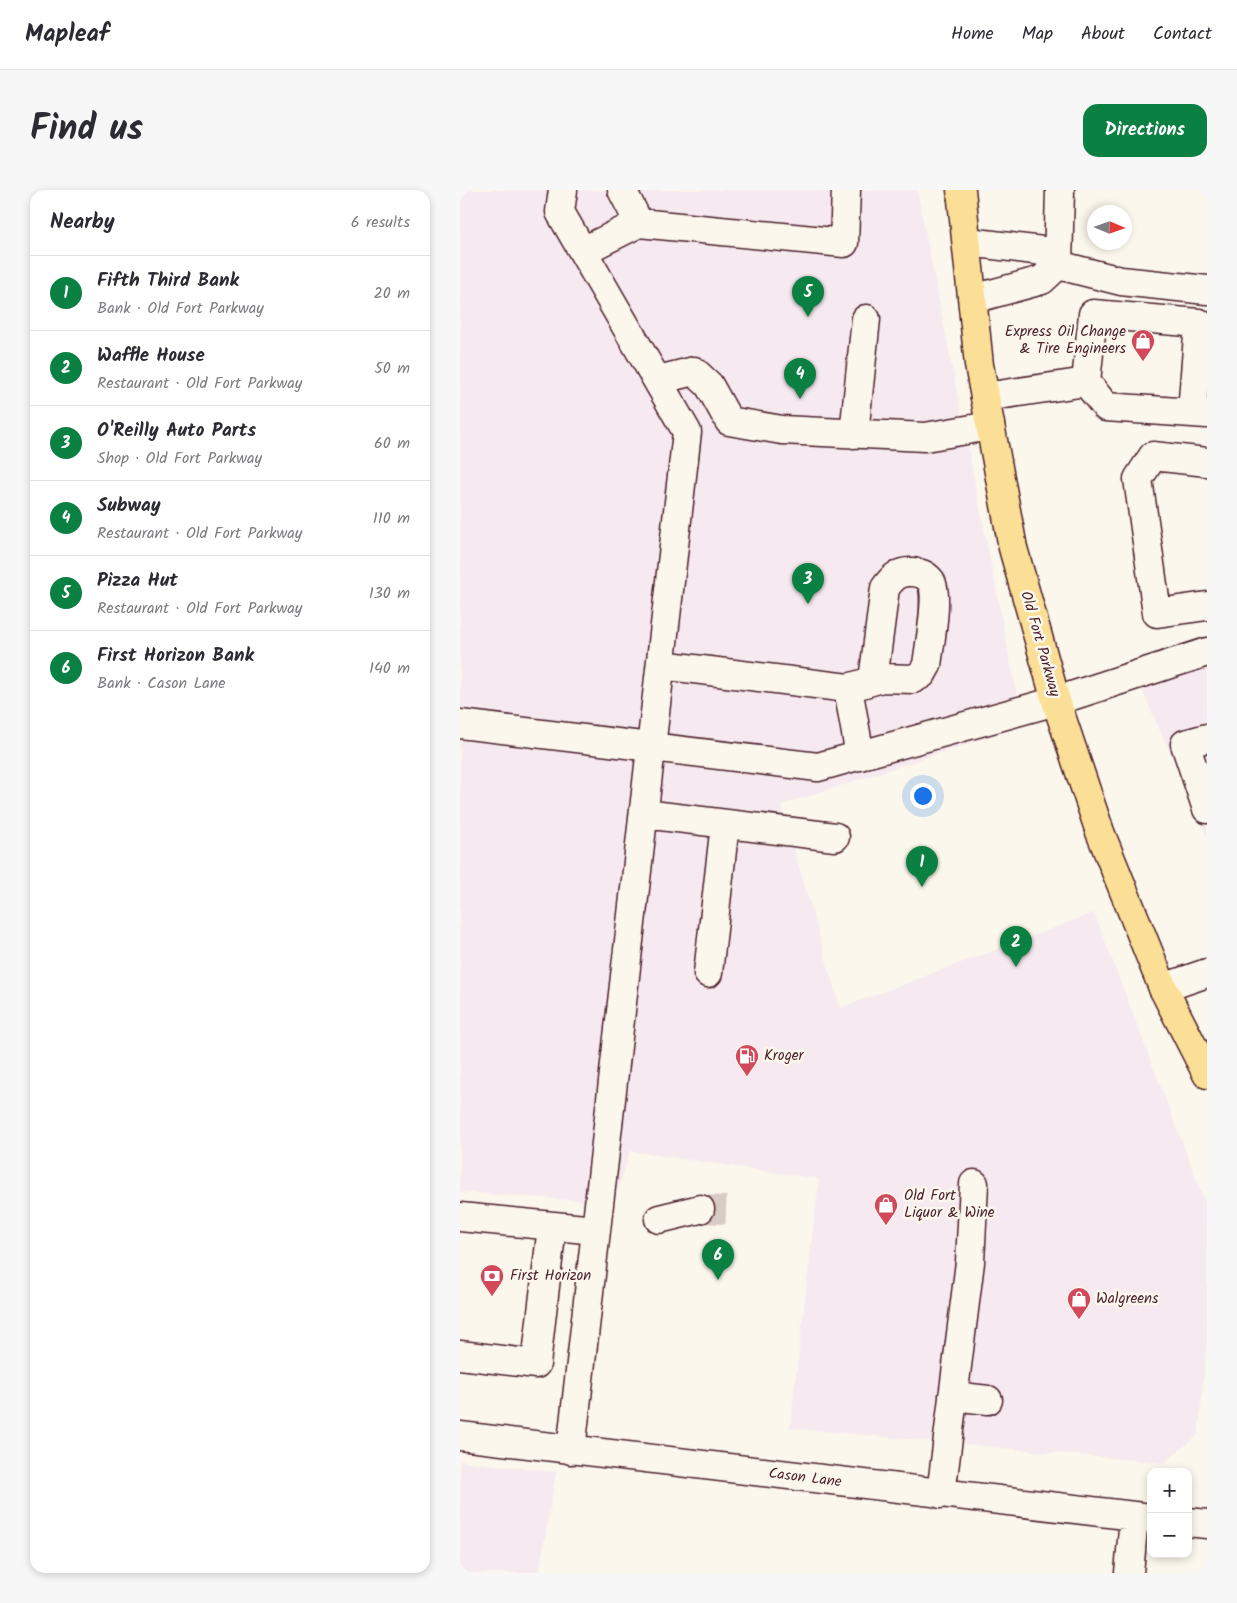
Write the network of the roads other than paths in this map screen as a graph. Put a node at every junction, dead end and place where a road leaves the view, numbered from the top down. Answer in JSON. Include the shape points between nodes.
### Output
{"nodes":[{"id":1,"x":563,"y":190,"type":"edge"},
{"id":2,"x":622,"y":190,"type":"edge"},
{"id":3,"x":846,"y":190,"type":"edge"},
{"id":4,"x":961,"y":190,"type":"edge"},
{"id":5,"x":1060,"y":190,"type":"edge"},
{"id":6,"x":639,"y":224,"type":"junction"},
{"id":7,"x":968,"y":242,"type":"junction"},
{"id":8,"x":583,"y":251,"type":"junction"},
{"id":9,"x":1058,"y":266,"type":"junction"},
{"id":10,"x":1207,"y":290,"type":"edge"},
{"id":11,"x":973,"y":298,"type":"junction"},
{"id":12,"x":866,"y":319,"type":"dead end"},
{"id":13,"x":658,"y":380,"type":"junction"},
{"id":14,"x":1086,"y":382,"type":"junction"},
{"id":15,"x":985,"y":397,"type":"junction"},
{"id":16,"x":1199,"y":413,"type":"edge"},
{"id":17,"x":990,"y":426,"type":"junction"},
{"id":18,"x":854,"y":434,"type":"junction"},
{"id":19,"x":1207,"y":462,"type":"edge"},
{"id":20,"x":1207,"y":606,"type":"edge"},
{"id":21,"x":1207,"y":652,"type":"edge"},
{"id":22,"x":661,"y":665,"type":"junction"},
{"id":23,"x":1056,"y":702,"type":"junction"},
{"id":24,"x":460,"y":724,"type":"edge"},
{"id":25,"x":1207,"y":738,"type":"edge"},
{"id":26,"x":652,"y":747,"type":"junction"},
{"id":27,"x":860,"y":756,"type":"junction"},
{"id":28,"x":1207,"y":809,"type":"edge"},
{"id":29,"x":644,"y":814,"type":"junction"},
{"id":30,"x":725,"y":824,"type":"junction"},
{"id":31,"x":835,"y":837,"type":"dead end"},
{"id":32,"x":708,"y":973,"type":"dead end"},
{"id":33,"x":1207,"y":973,"type":"edge"},
{"id":34,"x":1163,"y":988,"type":"junction"},
{"id":35,"x":1207,"y":1074,"type":"edge"},
{"id":36,"x":974,"y":1184,"type":"dead end"},
{"id":37,"x":700,"y":1209,"type":"tunnel mouth"},
{"id":38,"x":460,"y":1217,"type":"edge"},
{"id":39,"x":659,"y":1219,"type":"dead end"},
{"id":40,"x":552,"y":1226,"type":"junction"},
{"id":41,"x":596,"y":1230,"type":"junction"},
{"id":42,"x":460,"y":1355,"type":"edge"},
{"id":43,"x":953,"y":1396,"type":"junction"},
{"id":44,"x":988,"y":1400,"type":"dead end"},
{"id":45,"x":460,"y":1436,"type":"edge"},
{"id":46,"x":571,"y":1450,"type":"junction"},
{"id":47,"x":941,"y":1494,"type":"junction"},
{"id":48,"x":1142,"y":1518,"type":"edge"},
{"id":49,"x":1192,"y":1522,"type":"edge"},
{"id":50,"x":1207,"y":1524,"type":"edge"},
{"id":51,"x":1129,"y":1573,"type":"edge"}],
"edges":[{"from":1,"to":8,"type":"street","via":[[560,212]]},
{"from":2,"to":6,"type":"street"},
{"from":3,"to":6,"type":"street","via":[[844,243]]},
{"from":4,"to":7,"type":"main road","name":"Old Fort Parkway"},
{"from":5,"to":9,"type":"street"},
{"from":6,"to":8,"type":"street"},
{"from":7,"to":9,"type":"street","via":[[1043,251]]},
{"from":7,"to":11,"type":"main road","name":"Old Fort Parkway"},
{"from":8,"to":13,"type":"street"},
{"from":9,"to":10,"type":"street","via":[[1121,281]]},
{"from":9,"to":11,"type":"street","via":[[1042,280]]},
{"from":11,"to":15,"type":"main road","name":"Old Fort Parkway"},
{"from":12,"to":18,"type":"street"},
{"from":13,"to":18,"type":"street","via":[[694,371],[709,385],[729,421],[782,430]]},
{"from":13,"to":22,"type":"street","via":[[687,432]]},
{"from":14,"to":15,"type":"street"},
{"from":14,"to":16,"type":"street","via":[[1106,407]]},
{"from":14,"to":16,"type":"street","via":[[1092,314],[1199,323]]},
{"from":15,"to":17,"type":"main road","name":"Old Fort Parkway"},
{"from":17,"to":18,"type":"street","via":[[925,437]]},
{"from":17,"to":23,"type":"main road","name":"Old Fort Parkway","via":[[1013,548]]},
{"from":19,"to":20,"type":"street","via":[[1152,456],[1138,479],[1157,613]]},
{"from":21,"to":23,"type":"street"},
{"from":22,"to":26,"type":"street"},
{"from":22,"to":27,"type":"street","via":[[861,684]]},
{"from":23,"to":27,"type":"street"},
{"from":23,"to":34,"type":"main road","name":"Old Fort Parkway","via":[[1100,832]]},
{"from":24,"to":26,"type":"street"},
{"from":25,"to":28,"type":"street","via":[[1185,744]]},
{"from":26,"to":27,"type":"street","via":[[818,767]]},
{"from":26,"to":29,"type":"street"},
{"from":29,"to":30,"type":"street"},
{"from":29,"to":41,"type":"street"},
{"from":30,"to":31,"type":"street"},
{"from":30,"to":32,"type":"street"},
{"from":33,"to":34,"type":"street"},
{"from":34,"to":35,"type":"main road","name":"Old Fort Parkway"},
{"from":36,"to":43,"type":"street","via":[[970,1262]]},
{"from":37,"to":39,"type":"street"},
{"from":38,"to":40,"type":"street"},
{"from":40,"to":41,"type":"street"},
{"from":40,"to":42,"type":"street","via":[[536,1364]]},
{"from":41,"to":46,"type":"street"},
{"from":43,"to":44,"type":"street"},
{"from":43,"to":47,"type":"street"},
{"from":45,"to":46,"type":"street","name":"Cason Lane"},
{"from":46,"to":47,"type":"street","name":"Cason Lane"},
{"from":47,"to":48,"type":"street","name":"Cason Lane"},
{"from":48,"to":51,"type":"street"},
{"from":49,"to":50,"type":"street"}]}
